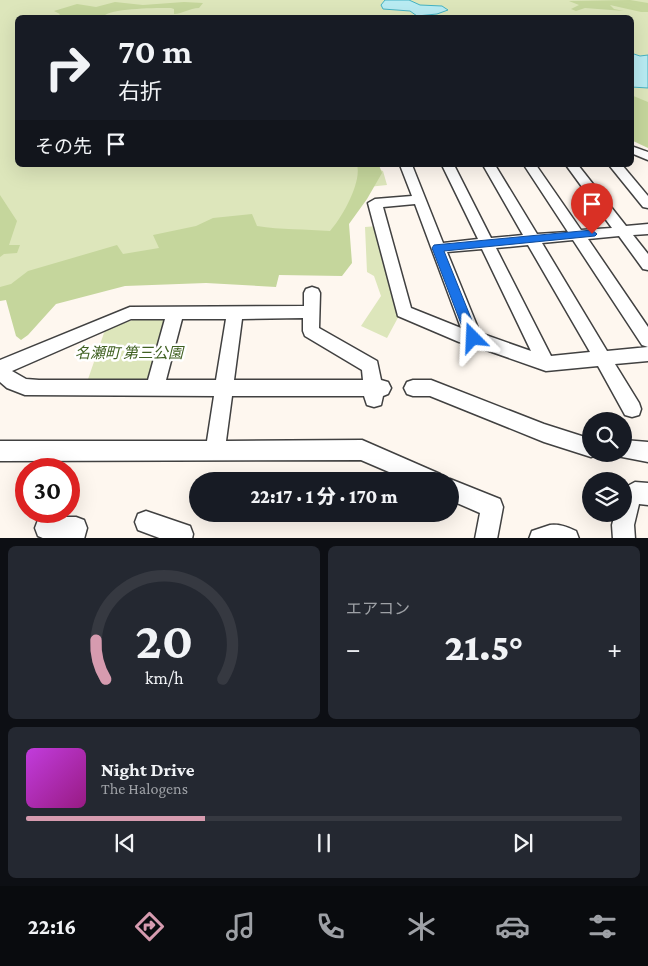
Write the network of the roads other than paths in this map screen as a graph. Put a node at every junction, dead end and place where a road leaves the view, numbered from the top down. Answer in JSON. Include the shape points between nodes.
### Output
{"nodes":[{"id":1,"x":634,"y":150,"type":"edge"},
{"id":2,"x":647,"y":156,"type":"edge"},
{"id":3,"x":407,"y":167,"type":"edge"},
{"id":4,"x":449,"y":167,"type":"edge"},
{"id":5,"x":490,"y":167,"type":"edge"},
{"id":6,"x":531,"y":167,"type":"edge"},
{"id":7,"x":574,"y":167,"type":"edge"},
{"id":8,"x":617,"y":167,"type":"edge"},
{"id":9,"x":419,"y":200,"type":"junction"},
{"id":10,"x":648,"y":204,"type":"edge"},
{"id":11,"x":648,"y":229,"type":"edge"},
{"id":12,"x":622,"y":231,"type":"junction"},
{"id":13,"x":577,"y":235,"type":"junction"},
{"id":14,"x":532,"y":239,"type":"junction"},
{"id":15,"x":486,"y":243,"type":"junction"},
{"id":16,"x":438,"y":248,"type":"junction"},
{"id":17,"x":648,"y":265,"type":"edge"},
{"id":18,"x":312,"y":293,"type":"dead end"},
{"id":19,"x":234,"y":312,"type":"junction"},
{"id":20,"x":311,"y":312,"type":"junction"},
{"id":21,"x":175,"y":313,"type":"junction"},
{"id":22,"x":473,"y":338,"type":"junction"},
{"id":23,"x":648,"y":340,"type":"edge"},
{"id":24,"x":648,"y":354,"type":"edge"},
{"id":25,"x":602,"y":358,"type":"junction"},
{"id":26,"x":546,"y":364,"type":"junction"},
{"id":27,"x":0,"y":368,"type":"edge"},
{"id":28,"x":0,"y":372,"type":"edge"},
{"id":29,"x":155,"y":388,"type":"junction"},
{"id":30,"x":224,"y":388,"type":"junction"},
{"id":31,"x":412,"y":388,"type":"dead end"},
{"id":32,"x":632,"y":409,"type":"dead end"},
{"id":33,"x":582,"y":445,"type":"edge"},
{"id":34,"x":0,"y":451,"type":"edge"},
{"id":35,"x":215,"y":451,"type":"junction"},
{"id":36,"x":632,"y":451,"type":"edge"},
{"id":37,"x":648,"y":452,"type":"edge"},
{"id":38,"x":414,"y":472,"type":"edge"},
{"id":39,"x":459,"y":493,"type":"edge"},
{"id":40,"x":648,"y":494,"type":"edge"},
{"id":41,"x":146,"y":522,"type":"dead end"},
{"id":42,"x":46,"y":528,"type":"dead end"},
{"id":43,"x":73,"y":538,"type":"edge"},
{"id":44,"x":181,"y":538,"type":"edge"},
{"id":45,"x":486,"y":538,"type":"edge"},
{"id":46,"x":540,"y":538,"type":"edge"},
{"id":47,"x":568,"y":538,"type":"edge"},
{"id":48,"x":624,"y":538,"type":"edge"}],
"edges":[{"from":1,"to":2,"type":"street"},
{"from":3,"to":9,"type":"street"},
{"from":4,"to":15,"type":"street"},
{"from":5,"to":14,"type":"street"},
{"from":6,"to":13,"type":"street"},
{"from":7,"to":12,"type":"street"},
{"from":8,"to":10,"type":"street"},
{"from":9,"to":16,"type":"street"},
{"from":9,"to":22,"type":"street","via":[[375,203],[404,312]]},
{"from":11,"to":12,"type":"street"},
{"from":12,"to":13,"type":"street"},
{"from":12,"to":17,"type":"street"},
{"from":13,"to":14,"type":"street"},
{"from":13,"to":23,"type":"street"},
{"from":14,"to":15,"type":"street"},
{"from":14,"to":25,"type":"street"},
{"from":15,"to":16,"type":"street"},
{"from":15,"to":26,"type":"street"},
{"from":16,"to":22,"type":"street"},
{"from":18,"to":20,"type":"street"},
{"from":19,"to":20,"type":"street"},
{"from":19,"to":21,"type":"street"},
{"from":19,"to":30,"type":"street"},
{"from":20,"to":30,"type":"street","via":[[310,331],[371,366],[376,392]]},
{"from":21,"to":27,"type":"street","via":[[130,313]]},
{"from":21,"to":29,"type":"street"},
{"from":22,"to":26,"type":"street"},
{"from":24,"to":25,"type":"street"},
{"from":25,"to":26,"type":"street"},
{"from":25,"to":32,"type":"street"},
{"from":28,"to":29,"type":"street","via":[[25,387]]},
{"from":29,"to":30,"type":"street"},
{"from":30,"to":35,"type":"street"},
{"from":31,"to":33,"type":"street","via":[[431,388],[544,434]]},
{"from":34,"to":35,"type":"street"},
{"from":35,"to":38,"type":"street","via":[[368,449]]},
{"from":36,"to":37,"type":"street"},
{"from":39,"to":45,"type":"street","via":[[492,507]]},
{"from":40,"to":48,"type":"street","via":[[630,496],[622,525]]},
{"from":41,"to":44,"type":"street","via":[[182,534]]},
{"from":42,"to":43,"type":"street","via":[[76,528]]},
{"from":46,"to":47,"type":"street"}]}
